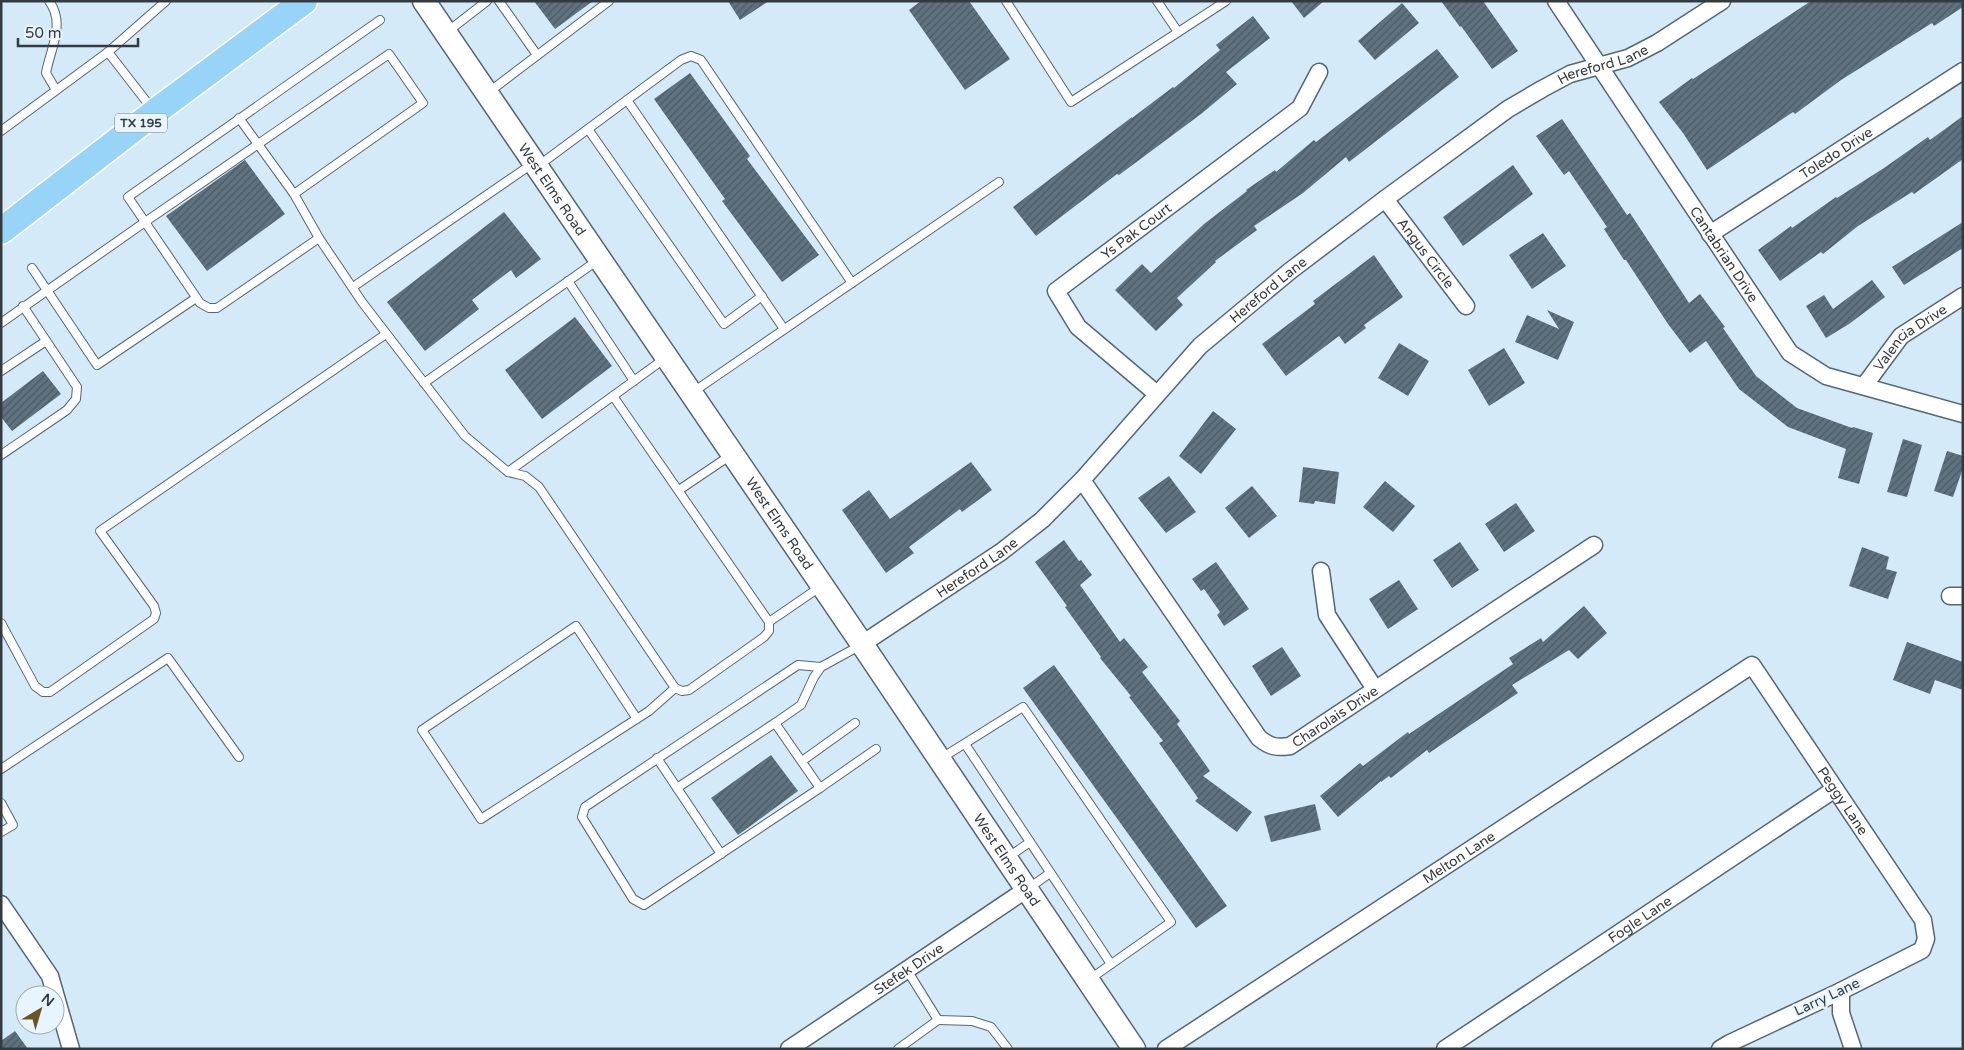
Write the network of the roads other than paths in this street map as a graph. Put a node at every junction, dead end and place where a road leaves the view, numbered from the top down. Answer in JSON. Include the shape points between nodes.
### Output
{"nodes":[{"id":1,"x":49,"y":1,"type":"edge"},
{"id":2,"x":166,"y":1,"type":"edge"},
{"id":3,"x":304,"y":1,"type":"edge"},
{"id":4,"x":424,"y":1,"type":"edge"},
{"id":5,"x":487,"y":1,"type":"edge"},
{"id":6,"x":499,"y":1,"type":"edge"},
{"id":7,"x":608,"y":1,"type":"edge"},
{"id":8,"x":1006,"y":1,"type":"edge"},
{"id":9,"x":1157,"y":1,"type":"edge"},
{"id":10,"x":1226,"y":1,"type":"edge"},
{"id":11,"x":1556,"y":1,"type":"edge"},
{"id":12,"x":1722,"y":1,"type":"edge"},
{"id":13,"x":380,"y":20,"type":"dead end"},
{"id":14,"x":1178,"y":32,"type":"junction"},
{"id":15,"x":446,"y":33,"type":"junction"},
{"id":16,"x":108,"y":52,"type":"junction"},
{"id":17,"x":537,"y":55,"type":"junction"},
{"id":18,"x":1601,"y":67,"type":"junction"},
{"id":19,"x":1963,"y":71,"type":"edge"},
{"id":20,"x":1319,"y":72,"type":"dead end"},
{"id":21,"x":56,"y":90,"type":"junction"},
{"id":22,"x":487,"y":94,"type":"junction"},
{"id":23,"x":627,"y":100,"type":"junction"},
{"id":24,"x":155,"y":112,"type":"junction"},
{"id":25,"x":239,"y":118,"type":"junction"},
{"id":26,"x":588,"y":129,"type":"junction"},
{"id":27,"x":1,"y":131,"type":"edge"},
{"id":28,"x":258,"y":144,"type":"junction"},
{"id":29,"x":535,"y":165,"type":"junction"},
{"id":30,"x":999,"y":182,"type":"dead end"},
{"id":31,"x":294,"y":194,"type":"junction"},
{"id":32,"x":1385,"y":199,"type":"junction"},
{"id":33,"x":145,"y":222,"type":"junction"},
{"id":34,"x":1,"y":231,"type":"edge"},
{"id":35,"x":1710,"y":234,"type":"junction"},
{"id":36,"x":319,"y":238,"type":"junction"},
{"id":37,"x":600,"y":259,"type":"junction"},
{"id":38,"x":32,"y":268,"type":"dead end"},
{"id":39,"x":568,"y":281,"type":"junction"},
{"id":40,"x":852,"y":283,"type":"junction"},
{"id":41,"x":352,"y":287,"type":"junction"},
{"id":42,"x":48,"y":290,"type":"junction"},
{"id":43,"x":762,"y":296,"type":"junction"},
{"id":44,"x":1963,"y":296,"type":"edge"},
{"id":45,"x":196,"y":298,"type":"junction"},
{"id":46,"x":23,"y":306,"type":"junction"},
{"id":47,"x":1466,"y":306,"type":"dead end"},
{"id":48,"x":1,"y":322,"type":"edge"},
{"id":49,"x":784,"y":329,"type":"junction"},
{"id":50,"x":386,"y":334,"type":"junction"},
{"id":51,"x":46,"y":340,"type":"junction"},
{"id":52,"x":666,"y":357,"type":"junction"},
{"id":53,"x":1,"y":371,"type":"edge"},
{"id":54,"x":634,"y":381,"type":"junction"},
{"id":55,"x":424,"y":383,"type":"junction"},
{"id":56,"x":1864,"y":386,"type":"junction"},
{"id":57,"x":691,"y":393,"type":"junction"},
{"id":58,"x":1157,"y":394,"type":"junction"},
{"id":59,"x":613,"y":396,"type":"junction"},
{"id":60,"x":1963,"y":414,"type":"edge"},
{"id":61,"x":1,"y":454,"type":"edge"},
{"id":62,"x":733,"y":454,"type":"junction"},
{"id":63,"x":508,"y":472,"type":"junction"},
{"id":64,"x":1082,"y":480,"type":"junction"},
{"id":65,"x":679,"y":490,"type":"junction"},
{"id":66,"x":1594,"y":545,"type":"dead end"},
{"id":67,"x":1321,"y":571,"type":"dead end"},
{"id":68,"x":822,"y":586,"type":"junction"},
{"id":69,"x":769,"y":622,"type":"junction"},
{"id":70,"x":1,"y":623,"type":"edge"},
{"id":71,"x":862,"y":644,"type":"junction"},
{"id":72,"x":1752,"y":665,"type":"joint"},
{"id":73,"x":821,"y":667,"type":"junction"},
{"id":74,"x":675,"y":688,"type":"junction"},
{"id":75,"x":1375,"y":689,"type":"junction"},
{"id":76,"x":636,"y":718,"type":"junction"},
{"id":77,"x":775,"y":723,"type":"junction"},
{"id":78,"x":855,"y":723,"type":"dead end"},
{"id":79,"x":965,"y":744,"type":"junction"},
{"id":80,"x":876,"y":750,"type":"dead end"},
{"id":81,"x":239,"y":757,"type":"dead end"},
{"id":82,"x":657,"y":758,"type":"junction"},
{"id":83,"x":939,"y":760,"type":"junction"},
{"id":84,"x":802,"y":761,"type":"junction"},
{"id":85,"x":1,"y":769,"type":"edge"},
{"id":86,"x":677,"y":788,"type":"junction"},
{"id":87,"x":820,"y":788,"type":"junction"},
{"id":88,"x":1834,"y":789,"type":"junction"},
{"id":89,"x":1,"y":803,"type":"edge"},
{"id":90,"x":1,"y":832,"type":"edge"},
{"id":91,"x":1030,"y":842,"type":"junction"},
{"id":92,"x":721,"y":854,"type":"junction"},
{"id":93,"x":1006,"y":859,"type":"junction"},
{"id":94,"x":1050,"y":873,"type":"junction"},
{"id":95,"x":1026,"y":889,"type":"junction"},
{"id":96,"x":1,"y":904,"type":"edge"},
{"id":97,"x":1926,"y":939,"type":"joint"},
{"id":98,"x":1111,"y":964,"type":"junction"},
{"id":99,"x":907,"y":970,"type":"junction"},
{"id":100,"x":1088,"y":980,"type":"junction"},
{"id":101,"x":1841,"y":991,"type":"junction"},
{"id":102,"x":938,"y":1020,"type":"junction"},
{"id":103,"x":1174,"y":1047,"type":"edge"},
{"id":104,"x":71,"y":1049,"type":"edge"},
{"id":105,"x":789,"y":1049,"type":"edge"},
{"id":106,"x":898,"y":1049,"type":"edge"},
{"id":107,"x":1008,"y":1049,"type":"edge"},
{"id":108,"x":1134,"y":1049,"type":"edge"},
{"id":109,"x":1445,"y":1049,"type":"edge"},
{"id":110,"x":1720,"y":1049,"type":"edge"},
{"id":111,"x":1853,"y":1049,"type":"edge"}],
"edges":[{"from":1,"to":21,"type":"lane","via":[[54,7],[58,30],[46,73]]},
{"from":2,"to":16,"type":"lane"},
{"from":3,"to":24,"type":"highway","number":"TX 195"},
{"from":4,"to":15,"type":"main road","name":"West Elms Road"},
{"from":5,"to":15,"type":"lane"},
{"from":6,"to":17,"type":"lane"},
{"from":7,"to":17,"type":"lane"},
{"from":8,"to":14,"type":"lane","via":[[1071,102]]},
{"from":9,"to":14,"type":"lane"},
{"from":10,"to":14,"type":"lane"},
{"from":11,"to":18,"type":"street","name":"Cantabrian Drive"},
{"from":12,"to":18,"type":"street","name":"Hereford Lane","via":[[1650,47]]},
{"from":13,"to":25,"type":"lane"},
{"from":15,"to":22,"type":"main road","name":"West Elms Road"},
{"from":16,"to":21,"type":"lane"},
{"from":16,"to":24,"type":"lane"},
{"from":17,"to":22,"type":"lane"},
{"from":18,"to":32,"type":"street","name":"Hereford Lane","via":[[1570,74],[1508,109]]},
{"from":18,"to":35,"type":"street","name":"Cantabrian Drive"},
{"from":19,"to":35,"type":"street","name":"Toledo Drive"},
{"from":20,"to":58,"type":"street","name":"Ys Pak Court","via":[[1300,108],[1056,291],[1078,327]]},
{"from":21,"to":27,"type":"lane"},
{"from":22,"to":29,"type":"main road","name":"West Elms Road"},
{"from":23,"to":26,"type":"lane"},
{"from":23,"to":40,"type":"lane","via":[[681,60],[690,56],[702,60]]},
{"from":23,"to":43,"type":"lane"},
{"from":24,"to":34,"type":"highway","number":"TX 195"},
{"from":25,"to":28,"type":"lane"},
{"from":25,"to":33,"type":"lane","via":[[128,197]]},
{"from":26,"to":29,"type":"lane"},
{"from":26,"to":43,"type":"lane","via":[[724,324]]},
{"from":28,"to":31,"type":"lane"},
{"from":28,"to":31,"type":"lane","via":[[389,54],[423,103]]},
{"from":28,"to":33,"type":"lane"},
{"from":29,"to":37,"type":"main road","name":"West Elms Road"},
{"from":29,"to":41,"type":"lane"},
{"from":30,"to":40,"type":"lane"},
{"from":31,"to":36,"type":"lane"},
{"from":32,"to":47,"type":"street","name":"Angus Circle"},
{"from":32,"to":58,"type":"street","name":"Hereford Lane","via":[[1290,270],[1200,346]]},
{"from":33,"to":42,"type":"lane"},
{"from":33,"to":45,"type":"lane"},
{"from":35,"to":56,"type":"street","name":"Cantabrian Drive","via":[[1790,353],[1826,376]]},
{"from":36,"to":41,"type":"lane"},
{"from":36,"to":45,"type":"lane","via":[[217,308],[209,308]]},
{"from":37,"to":39,"type":"lane"},
{"from":37,"to":52,"type":"main road","name":"West Elms Road"},
{"from":38,"to":42,"type":"lane"},
{"from":39,"to":54,"type":"lane"},
{"from":39,"to":55,"type":"lane"},
{"from":40,"to":49,"type":"lane"},
{"from":41,"to":50,"type":"lane"},
{"from":42,"to":45,"type":"lane","via":[[97,365]]},
{"from":42,"to":46,"type":"lane"},
{"from":43,"to":49,"type":"lane"},
{"from":44,"to":56,"type":"street","name":"Valencia Drive","via":[[1900,336]]},
{"from":46,"to":48,"type":"lane"},
{"from":46,"to":51,"type":"lane"},
{"from":49,"to":57,"type":"lane"},
{"from":50,"to":55,"type":"lane"},
{"from":50,"to":70,"type":"lane","via":[[100,531],[154,606],[154,619],[50,692],[34,686]]},
{"from":51,"to":53,"type":"lane"},
{"from":51,"to":61,"type":"lane","via":[[77,387],[76,399],[67,410]]},
{"from":52,"to":54,"type":"lane"},
{"from":52,"to":57,"type":"main road","name":"West Elms Road"},
{"from":54,"to":59,"type":"lane"},
{"from":55,"to":63,"type":"lane","via":[[465,436]]},
{"from":56,"to":60,"type":"street","name":"Cantabrian Drive"},
{"from":57,"to":62,"type":"main road","name":"West Elms Road"},
{"from":58,"to":64,"type":"street","name":"Hereford Lane"},
{"from":59,"to":63,"type":"lane"},
{"from":59,"to":65,"type":"lane"},
{"from":62,"to":65,"type":"lane"},
{"from":62,"to":68,"type":"main road","name":"West Elms Road"},
{"from":63,"to":74,"type":"lane","via":[[525,476],[539,486]]},
{"from":64,"to":71,"type":"street","name":"Hereford Lane","via":[[1042,520],[1001,552]]},
{"from":64,"to":75,"type":"street","name":"Charolais Drive","via":[[1260,738],[1268,745],[1278,748],[1290,746]]},
{"from":65,"to":69,"type":"lane"},
{"from":66,"to":75,"type":"street","name":"Charolais Drive"},
{"from":67,"to":75,"type":"street","via":[[1327,615]]},
{"from":68,"to":69,"type":"lane"},
{"from":68,"to":71,"type":"main road","name":"West Elms Road"},
{"from":69,"to":74,"type":"lane","via":[[769,631],[764,637],[689,690]]},
{"from":71,"to":73,"type":"lane"},
{"from":71,"to":83,"type":"main road","name":"West Elms Road"},
{"from":72,"to":88,"type":"street","name":"Peggy Lane"},
{"from":72,"to":103,"type":"street","name":"Melton Lane"},
{"from":73,"to":77,"type":"lane","via":[[801,705]]},
{"from":73,"to":82,"type":"lane","via":[[798,666]]},
{"from":74,"to":76,"type":"lane"},
{"from":76,"to":76,"type":"lane","via":[[481,820],[422,730],[576,626]]},
{"from":77,"to":84,"type":"lane"},
{"from":77,"to":86,"type":"lane"},
{"from":78,"to":84,"type":"lane"},
{"from":79,"to":83,"type":"lane"},
{"from":79,"to":91,"type":"lane"},
{"from":79,"to":98,"type":"lane","via":[[1023,707],[1171,922]]},
{"from":80,"to":87,"type":"lane"},
{"from":81,"to":85,"type":"lane","via":[[168,658]]},
{"from":82,"to":86,"type":"lane"},
{"from":82,"to":92,"type":"lane","via":[[585,807],[582,817],[633,899],[644,905]]},
{"from":83,"to":93,"type":"main road","name":"West Elms Road"},
{"from":84,"to":87,"type":"lane"},
{"from":86,"to":92,"type":"lane"},
{"from":87,"to":92,"type":"lane"},
{"from":88,"to":97,"type":"street","name":"Peggy Lane","via":[[1923,920]]},
{"from":88,"to":109,"type":"street","name":"Fogle Lane"},
{"from":89,"to":90,"type":"lane","via":[[13,825]]},
{"from":91,"to":93,"type":"lane"},
{"from":91,"to":94,"type":"lane"},
{"from":93,"to":95,"type":"main road","name":"West Elms Road"},
{"from":94,"to":95,"type":"lane"},
{"from":94,"to":98,"type":"lane"},
{"from":95,"to":99,"type":"street","name":"Stefek Drive"},
{"from":95,"to":100,"type":"main road","name":"West Elms Road"},
{"from":96,"to":104,"type":"street","via":[[50,976]]},
{"from":97,"to":101,"type":"street","name":"Larry Lane","via":[[1922,950]]},
{"from":98,"to":100,"type":"lane"},
{"from":99,"to":102,"type":"lane"},
{"from":99,"to":105,"type":"street","name":"Stefek Drive"},
{"from":100,"to":108,"type":"main road","name":"West Elms Road"},
{"from":101,"to":110,"type":"street","name":"Larry Lane"},
{"from":101,"to":111,"type":"street","via":[[1841,1013]]},
{"from":102,"to":106,"type":"lane"},
{"from":102,"to":107,"type":"lane","via":[[972,1021],[991,1026]]}]}
